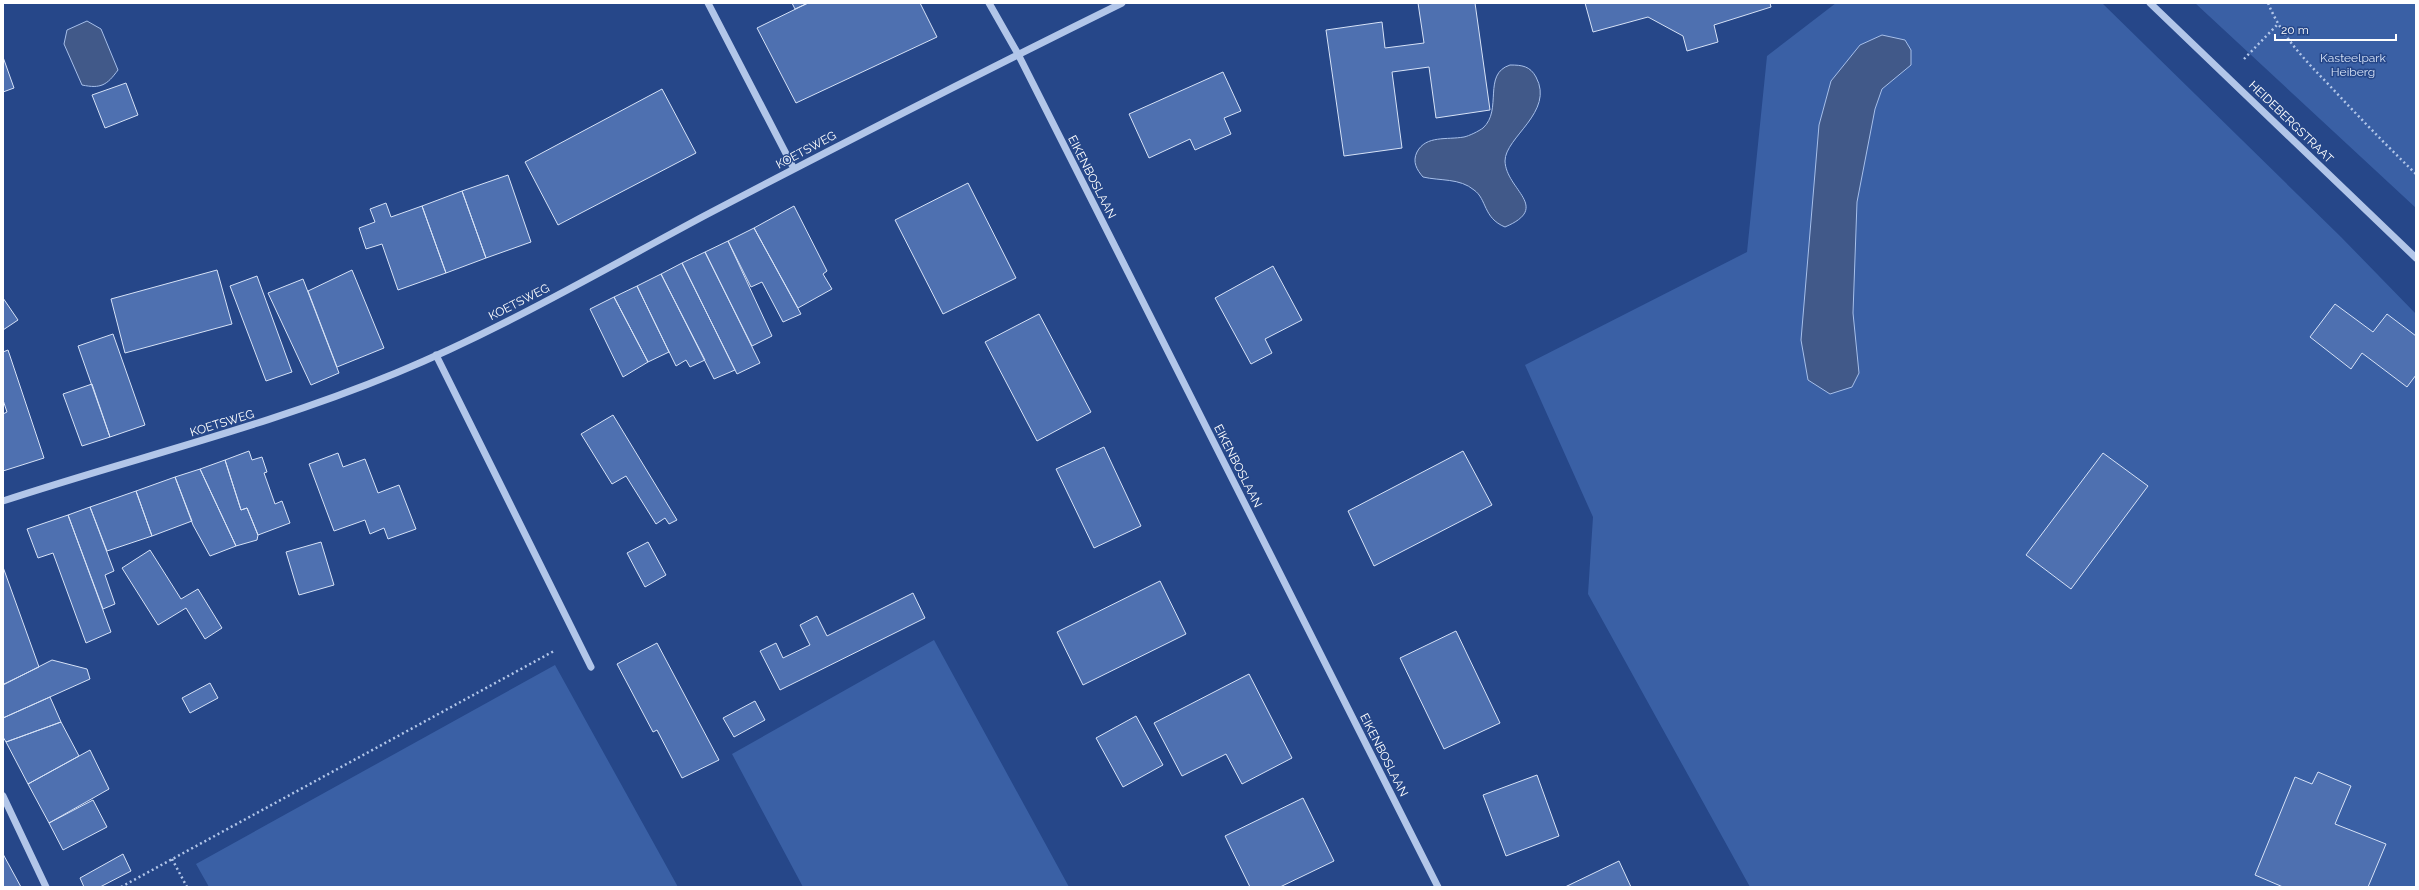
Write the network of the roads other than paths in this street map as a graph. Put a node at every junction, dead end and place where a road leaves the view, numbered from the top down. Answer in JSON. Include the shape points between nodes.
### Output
{"nodes":[{"id":1,"x":708,"y":3,"type":"edge"},
{"id":2,"x":990,"y":3,"type":"edge"},
{"id":3,"x":1122,"y":3,"type":"edge"},
{"id":4,"x":2150,"y":3,"type":"edge"},
{"id":5,"x":1018,"y":54,"type":"junction"},
{"id":6,"x":794,"y":169,"type":"junction"},
{"id":7,"x":2416,"y":258,"type":"edge"},
{"id":8,"x":436,"y":355,"type":"junction"},
{"id":9,"x":3,"y":501,"type":"edge"},
{"id":10,"x":591,"y":667,"type":"dead end"},
{"id":11,"x":3,"y":796,"type":"edge"},
{"id":12,"x":46,"y":887,"type":"edge"},
{"id":13,"x":1438,"y":887,"type":"edge"}],
"edges":[{"from":1,"to":6,"type":"street"},
{"from":2,"to":5,"type":"street"},
{"from":3,"to":5,"type":"street","name":"KOETSWEG"},
{"from":4,"to":7,"type":"street","name":"HEIDEBERGSTRAAT"},
{"from":5,"to":6,"type":"street","name":"KOETSWEG"},
{"from":5,"to":13,"type":"street","name":"EIKENBOSLAAN"},
{"from":6,"to":8,"type":"street","name":"KOETSWEG","via":[[507,321]]},
{"from":8,"to":9,"type":"street","name":"KOETSWEG","via":[[315,405]]},
{"from":8,"to":10,"type":"street"},
{"from":11,"to":12,"type":"street"}]}
